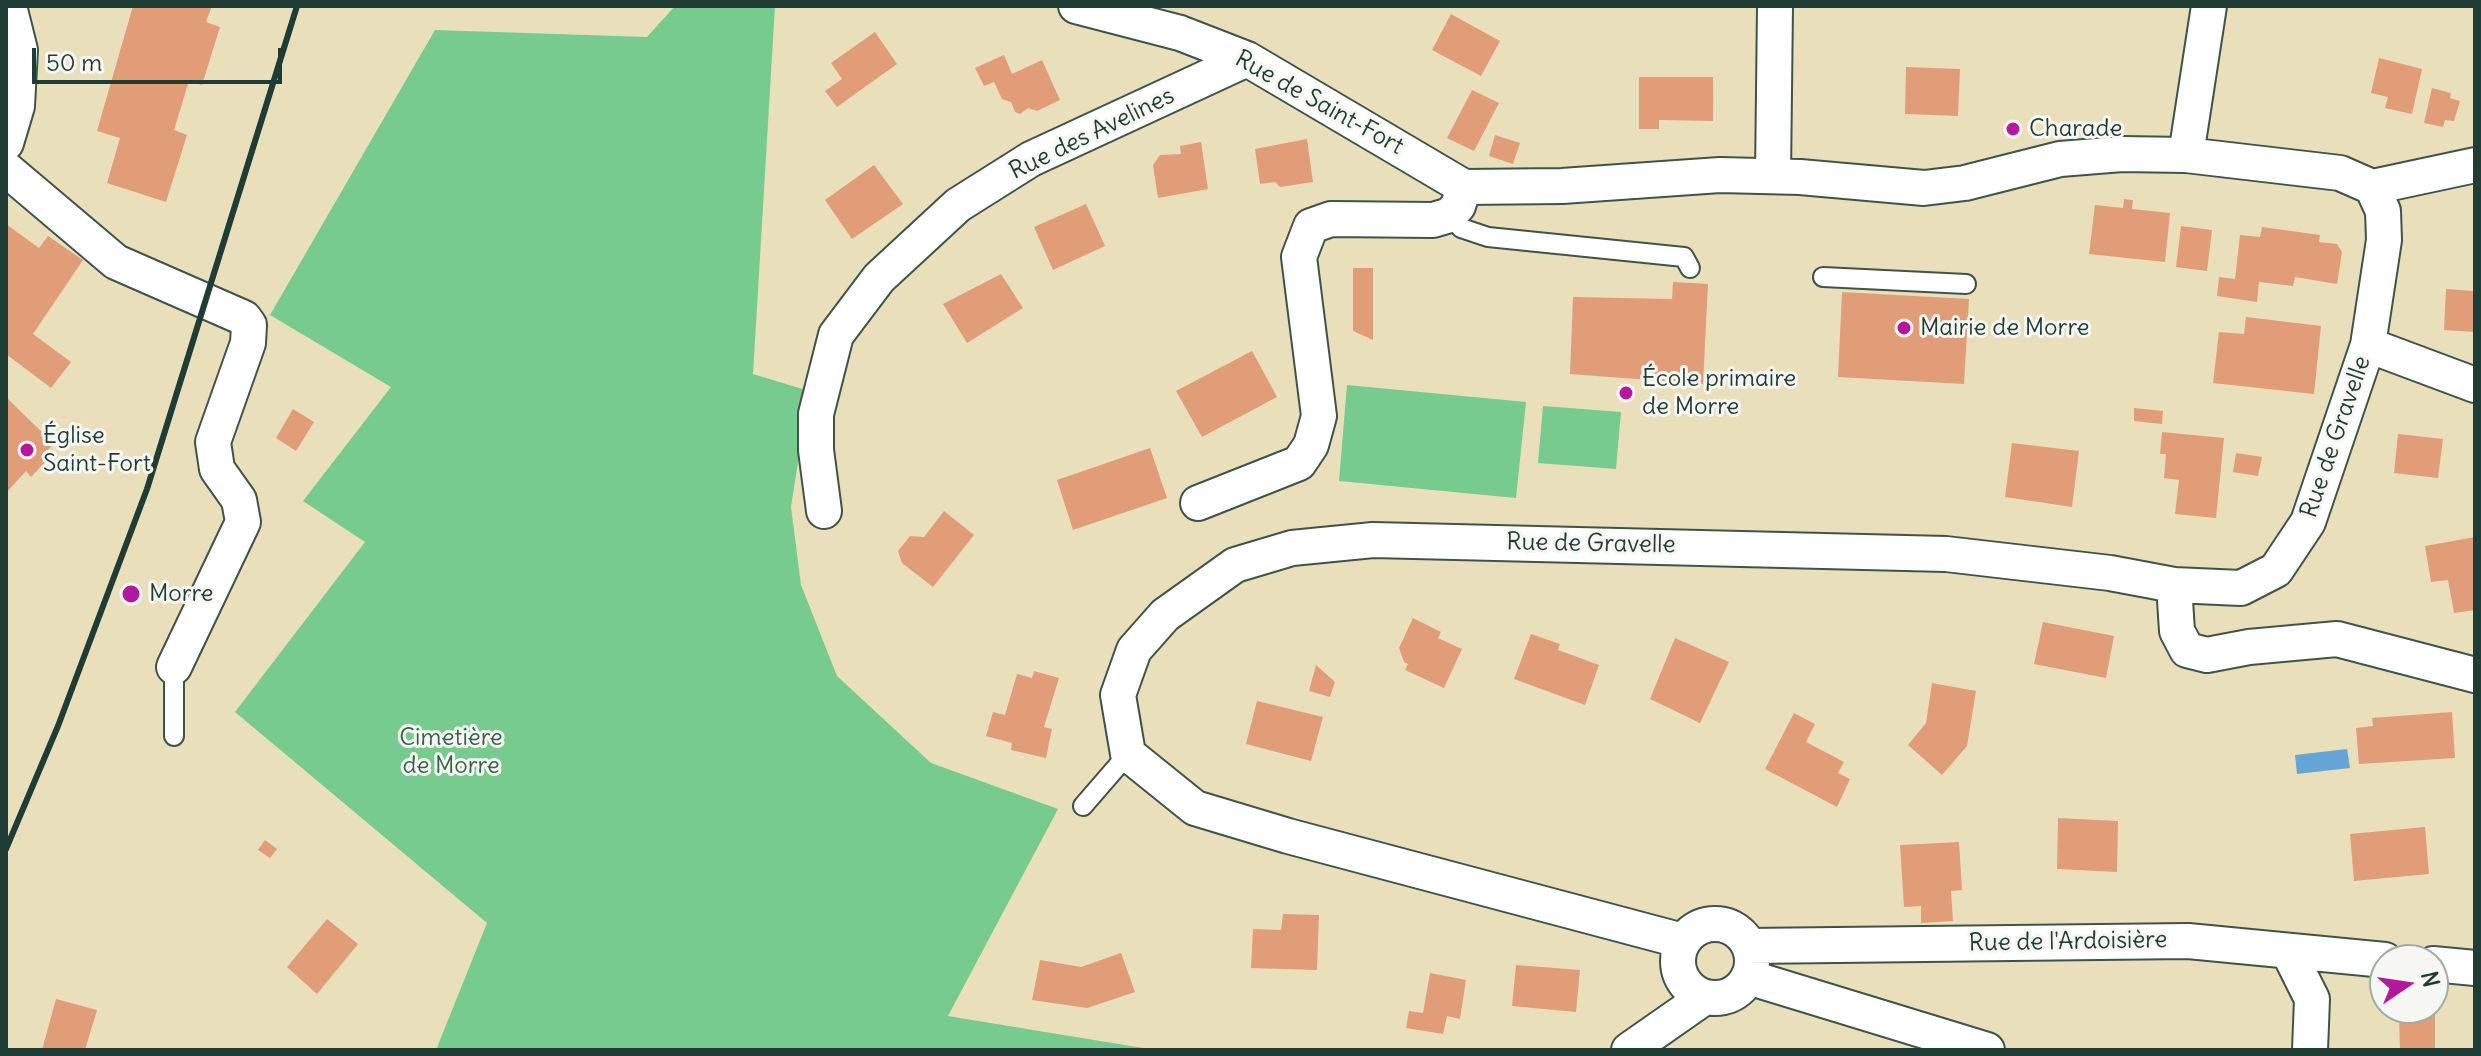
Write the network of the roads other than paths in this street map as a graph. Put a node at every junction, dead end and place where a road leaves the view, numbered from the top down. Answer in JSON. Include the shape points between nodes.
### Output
{"nodes":[{"id":1,"x":9,"y":6,"type":"edge"},
{"id":2,"x":1076,"y":6,"type":"edge"},
{"id":3,"x":1775,"y":6,"type":"edge"},
{"id":4,"x":2209,"y":6,"type":"edge"},
{"id":5,"x":1247,"y":59,"type":"junction"},
{"id":6,"x":6,"y":143,"type":"edge"},
{"id":7,"x":2186,"y":155,"type":"junction"},
{"id":8,"x":2475,"y":165,"type":"edge"},
{"id":9,"x":6,"y":169,"type":"edge"},
{"id":10,"x":1773,"y":176,"type":"junction"},
{"id":11,"x":2372,"y":187,"type":"junction"},
{"id":12,"x":1457,"y":201,"type":"junction"},
{"id":13,"x":1690,"y":268,"type":"dead end"},
{"id":14,"x":1823,"y":277,"type":"dead end"},
{"id":15,"x":1966,"y":284,"type":"dead end"},
{"id":16,"x":2368,"y":345,"type":"junction"},
{"id":17,"x":2475,"y":385,"type":"edge"},
{"id":18,"x":1198,"y":503,"type":"dead end"},
{"id":19,"x":824,"y":511,"type":"dead end"},
{"id":20,"x":2174,"y":585,"type":"junction"},
{"id":21,"x":174,"y":667,"type":"joint"},
{"id":22,"x":2475,"y":675,"type":"edge"},
{"id":23,"x":174,"y":736,"type":"dead end"},
{"id":24,"x":1128,"y":754,"type":"junction"},
{"id":25,"x":1083,"y":806,"type":"dead end"},
{"id":26,"x":1680,"y":952,"type":"junction"},
{"id":27,"x":2289,"y":953,"type":"junction"},
{"id":28,"x":2369,"y":959,"type":"edge"},
{"id":29,"x":1748,"y":961,"type":"junction"},
{"id":30,"x":2449,"y":966,"type":"edge"},
{"id":31,"x":2475,"y":968,"type":"edge"},
{"id":32,"x":1705,"y":997,"type":"junction"},
{"id":33,"x":1629,"y":1050,"type":"edge"},
{"id":34,"x":1987,"y":1050,"type":"edge"},
{"id":35,"x":2310,"y":1050,"type":"edge"}],
"edges":[{"from":1,"to":6,"type":"street","via":[[20,50],[17,106]]},
{"from":2,"to":5,"type":"street","name":"Rue de Saint-Fort","via":[[1180,33]]},
{"from":3,"to":10,"type":"street"},
{"from":4,"to":7,"type":"street"},
{"from":5,"to":12,"type":"street","name":"Rue de Saint-Fort"},
{"from":5,"to":19,"type":"street","name":"Rue des Avelines","via":[[1031,159],[958,205],[879,278],[836,335],[816,414]]},
{"from":7,"to":10,"type":"street","via":[[2060,159],[1924,188]]},
{"from":7,"to":11,"type":"street","via":[[2340,173]]},
{"from":8,"to":11,"type":"street"},
{"from":9,"to":21,"type":"street","via":[[116,262],[244,318],[249,325],[248,343],[213,442],[217,469],[239,500],[243,522]]},
{"from":10,"to":12,"type":"street","via":[[1562,186]]},
{"from":11,"to":16,"type":"street","name":"Rue de Gravelle","via":[[2383,211],[2384,240]]},
{"from":12,"to":13,"type":"lane","via":[[1461,228],[1488,237],[1684,257]]},
{"from":12,"to":18,"type":"street","via":[[1433,220],[1331,219],[1311,226],[1299,257],[1319,416],[1311,445],[1299,463]]},
{"from":14,"to":15,"type":"lane"},
{"from":16,"to":17,"type":"street"},
{"from":16,"to":20,"type":"street","name":"Rue de Gravelle","via":[[2308,522],[2276,570],[2241,588]]},
{"from":20,"to":22,"type":"street","via":[[2177,631],[2187,650],[2207,655],[2337,639]]},
{"from":20,"to":24,"type":"street","name":"Rue de Gravelle","via":[[2001,559],[1902,552],[1373,540],[1292,548],[1235,565],[1165,615],[1134,650],[1118,695]]},
{"from":21,"to":23,"type":"lane"},
{"from":24,"to":25,"type":"lane"},
{"from":24,"to":26,"type":"street","via":[[1195,808],[1594,919]]},
{"from":26,"to":29,"type":"street","via":[[1700,926],[1723,924],[1743,936]]},
{"from":26,"to":32,"type":"street","via":[[1686,984]]},
{"from":27,"to":28,"type":"street","name":"Rue de l'Ardoisière"},
{"from":27,"to":29,"type":"street","name":"Rue de l'Ardoisière","via":[[2188,941]]},
{"from":27,"to":35,"type":"street","via":[[2312,999]]},
{"from":29,"to":32,"type":"street","via":[[1735,993]]},
{"from":29,"to":34,"type":"street"},
{"from":30,"to":31,"type":"street"},
{"from":32,"to":33,"type":"street"}]}
